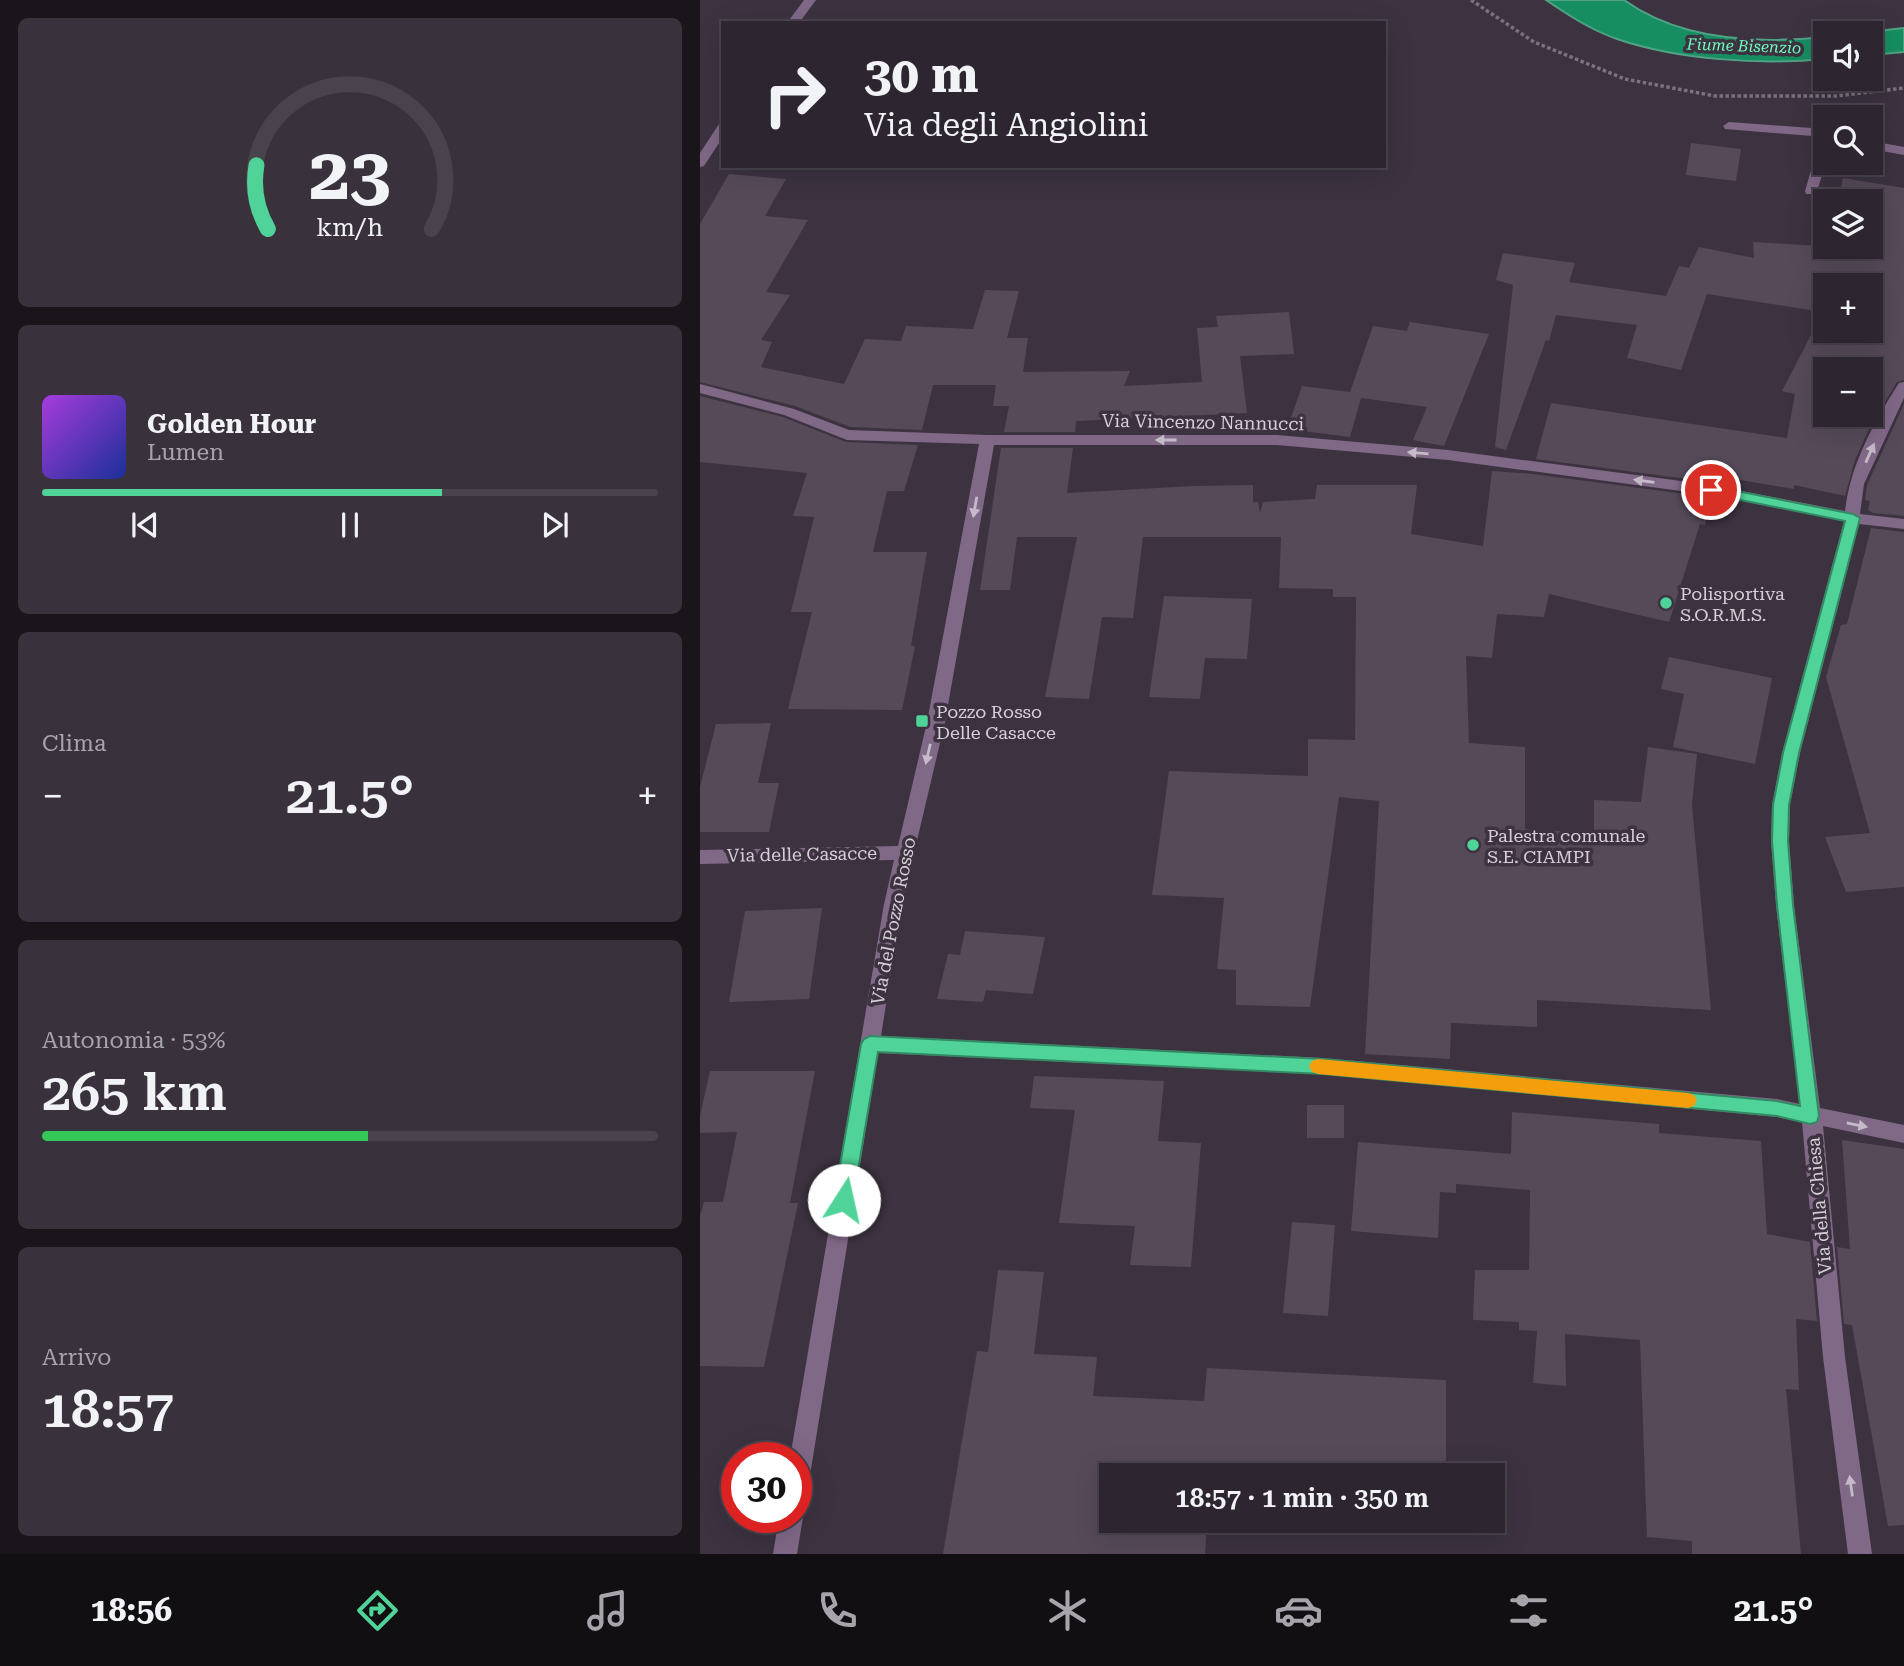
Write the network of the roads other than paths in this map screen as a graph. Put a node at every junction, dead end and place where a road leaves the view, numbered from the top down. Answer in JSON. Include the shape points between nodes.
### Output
{"nodes":[{"id":1,"x":810,"y":0,"type":"edge"},
{"id":2,"x":794,"y":21,"type":"edge"},
{"id":3,"x":1729,"y":126,"type":"dead end"},
{"id":4,"x":721,"y":130,"type":"edge"},
{"id":5,"x":1813,"y":132,"type":"edge"},
{"id":6,"x":1883,"y":147,"type":"edge"},
{"id":7,"x":1904,"y":151,"type":"edge"},
{"id":8,"x":700,"y":163,"type":"edge"},
{"id":9,"x":1816,"y":175,"type":"edge"},
{"id":10,"x":1811,"y":191,"type":"dead end"},
{"id":11,"x":1904,"y":386,"type":"edge"},
{"id":12,"x":700,"y":388,"type":"edge"},
{"id":13,"x":987,"y":440,"type":"junction"},
{"id":14,"x":1853,"y":518,"type":"junction"},
{"id":15,"x":1904,"y":524,"type":"edge"},
{"id":16,"x":904,"y":853,"type":"junction"},
{"id":17,"x":700,"y":857,"type":"edge"},
{"id":18,"x":870,"y":1044,"type":"junction"},
{"id":19,"x":1810,"y":1116,"type":"junction"},
{"id":20,"x":1904,"y":1134,"type":"edge"},
{"id":21,"x":804,"y":1442,"type":"edge"},
{"id":22,"x":788,"y":1533,"type":"edge"},
{"id":23,"x":785,"y":1554,"type":"edge"},
{"id":24,"x":1860,"y":1554,"type":"edge"}],
"edges":[{"from":1,"to":2,"type":"street"},
{"from":3,"to":5,"type":"street"},
{"from":4,"to":8,"type":"street"},
{"from":6,"to":7,"type":"street"},
{"from":9,"to":10,"type":"street"},
{"from":14,"to":11,"type":"street","name":"Via della Chiesa","one_way":true,"via":[[1856,484]]},
{"from":12,"to":13,"type":"street","name":"Via Vincenzo Nannucci","via":[[789,412],[847,435]]},
{"from":14,"to":13,"type":"street","name":"Via Vincenzo Nannucci","one_way":true,"via":[[1711,490],[1448,455],[1277,440]]},
{"from":13,"to":16,"type":"street","name":"Via del Pozzo Rosso","one_way":true,"via":[[936,722]]},
{"from":14,"to":15,"type":"street","name":"Via Vincenzo Nannucci"},
{"from":14,"to":19,"type":"street","name":"Via della Chiesa","via":[[1781,805],[1780,841]]},
{"from":16,"to":17,"type":"street","name":"Via delle Casacce"},
{"from":16,"to":18,"type":"street","name":"Via del Pozzo Rosso"},
{"from":18,"to":19,"type":"street","via":[[1323,1066],[1777,1108]]},
{"from":18,"to":21,"type":"street","name":"Via del Pozzo Rosso"},
{"from":19,"to":20,"type":"street","one_way":true},
{"from":24,"to":19,"type":"street","name":"Via della Chiesa","one_way":true},
{"from":22,"to":23,"type":"street"}]}
